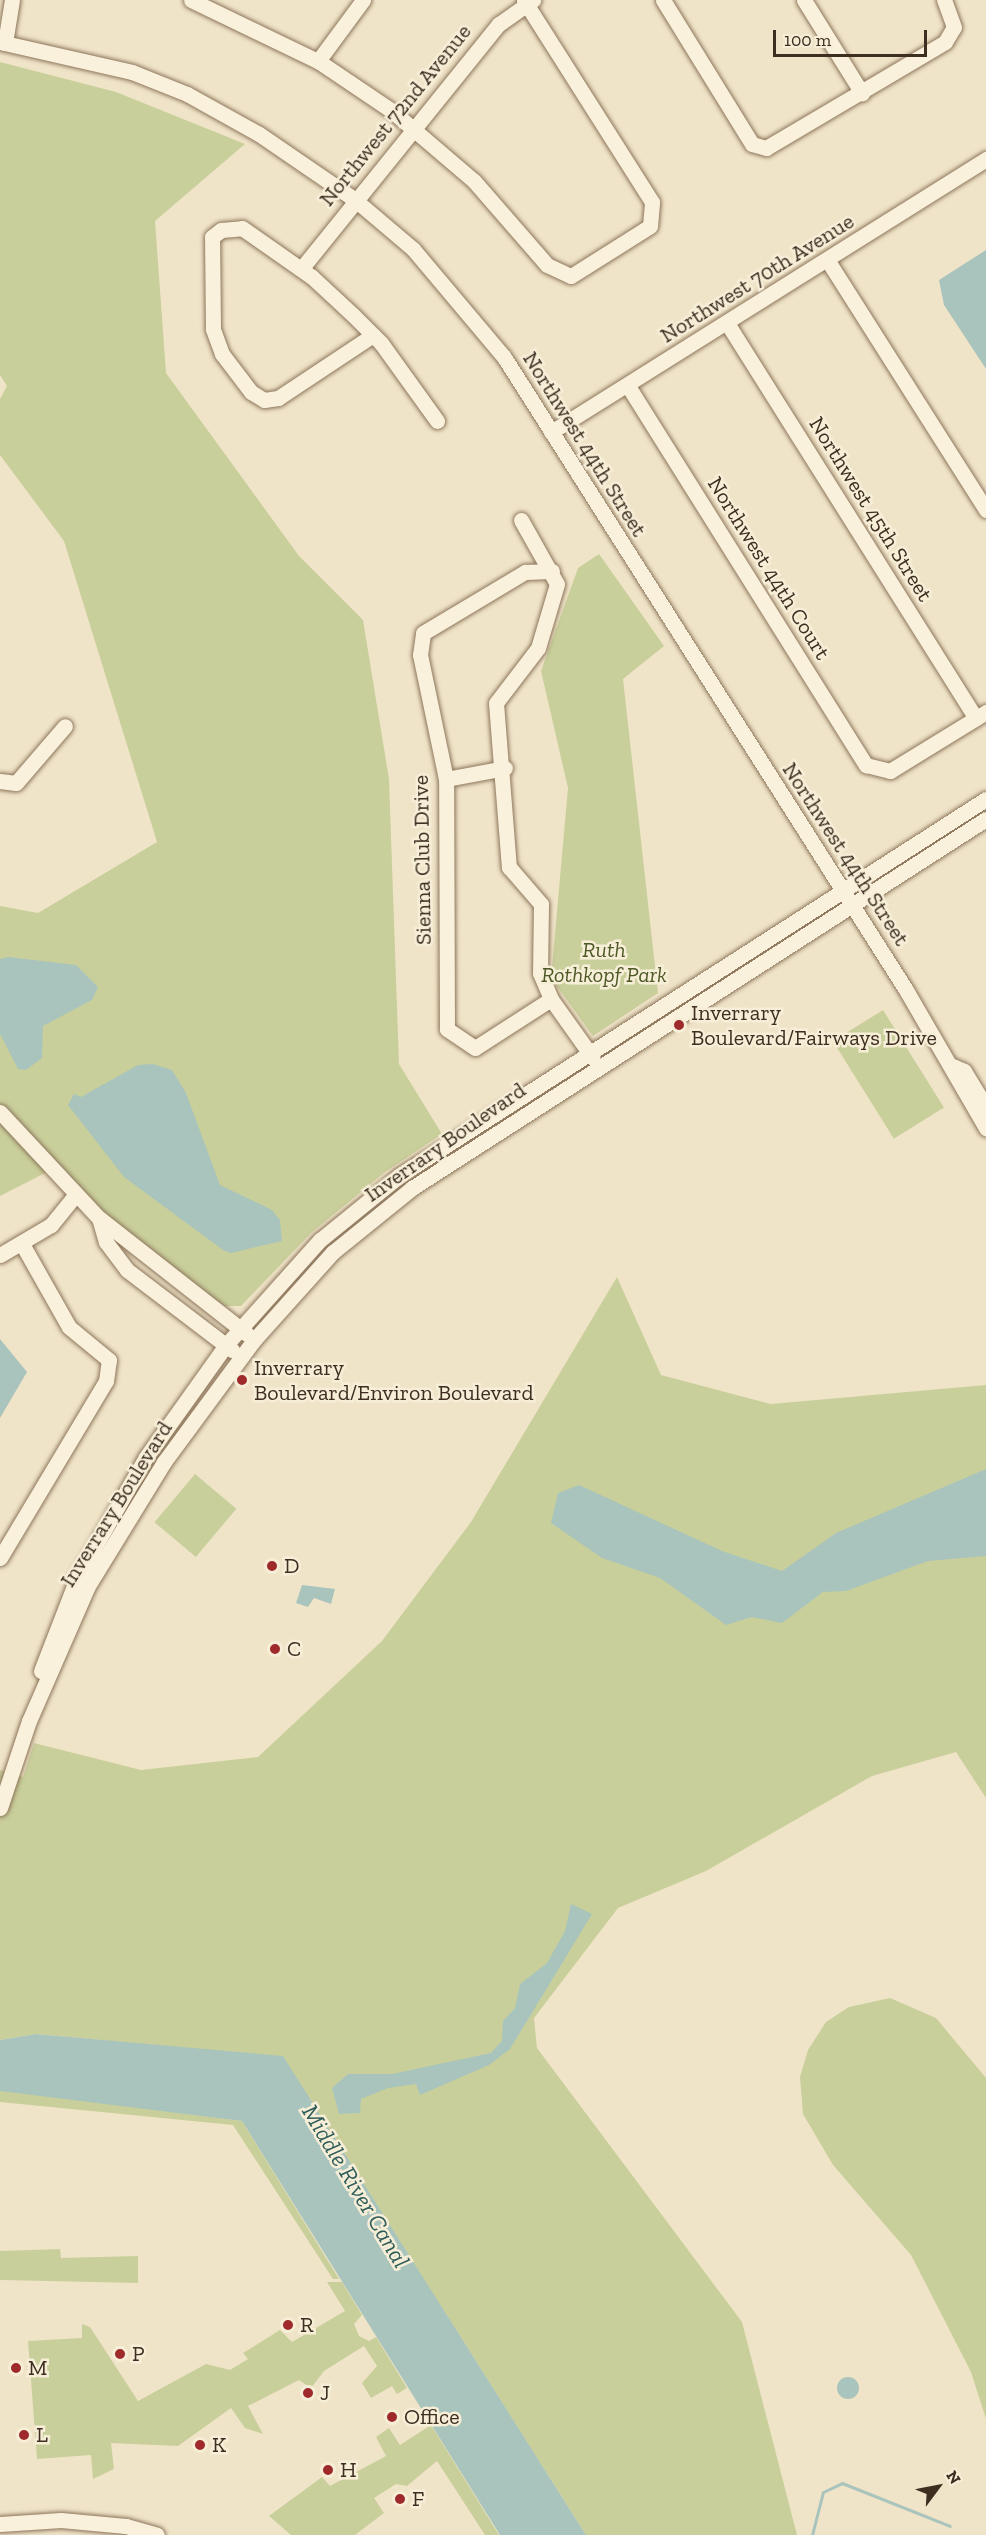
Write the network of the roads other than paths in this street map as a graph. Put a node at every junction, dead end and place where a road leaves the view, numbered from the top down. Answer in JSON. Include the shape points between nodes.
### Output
{"nodes":[{"id":1,"x":12,"y":0,"type":"edge"},
{"id":2,"x":191,"y":0,"type":"edge"},
{"id":3,"x":363,"y":0,"type":"edge"},
{"id":4,"x":663,"y":0,"type":"edge"},
{"id":5,"x":804,"y":0,"type":"edge"},
{"id":6,"x":944,"y":0,"type":"edge"},
{"id":7,"x":528,"y":1,"type":"edge"},
{"id":8,"x":208,"y":4,"type":"edge"},
{"id":9,"x":3,"y":43,"type":"edge"},
{"id":10,"x":318,"y":61,"type":"junction"},
{"id":11,"x":862,"y":93,"type":"junction"},
{"id":12,"x":413,"y":127,"type":"junction"},
{"id":13,"x":986,"y":159,"type":"edge"},
{"id":14,"x":354,"y":199,"type":"junction"},
{"id":15,"x":828,"y":261,"type":"junction"},
{"id":16,"x":301,"y":269,"type":"junction"},
{"id":17,"x":727,"y":323,"type":"junction"},
{"id":18,"x":373,"y":335,"type":"junction"},
{"id":19,"x":628,"y":386,"type":"junction"},
{"id":20,"x":437,"y":421,"type":"dead end"},
{"id":21,"x":551,"y":432,"type":"junction"},
{"id":22,"x":986,"y":510,"type":"edge"},
{"id":23,"x":521,"y":520,"type":"dead end"},
{"id":24,"x":552,"y":571,"type":"junction"},
{"id":25,"x":981,"y":715,"type":"edge"},
{"id":26,"x":65,"y":726,"type":"dead end"},
{"id":27,"x":505,"y":768,"type":"junction"},
{"id":28,"x":446,"y":779,"type":"junction"},
{"id":29,"x":0,"y":781,"type":"edge"},
{"id":30,"x":986,"y":799,"type":"edge"},
{"id":31,"x":986,"y":819,"type":"edge"},
{"id":32,"x":842,"y":890,"type":"junction"},
{"id":33,"x":852,"y":905,"type":"junction"},
{"id":34,"x":551,"y":999,"type":"junction"},
{"id":35,"x":588,"y":1051,"type":"junction"},
{"id":36,"x":598,"y":1065,"type":"junction"},
{"id":37,"x":954,"y":1066,"type":"junction"},
{"id":38,"x":986,"y":1107,"type":"edge"},
{"id":39,"x":0,"y":1113,"type":"edge"},
{"id":40,"x":986,"y":1128,"type":"edge"},
{"id":41,"x":75,"y":1195,"type":"junction"},
{"id":42,"x":99,"y":1218,"type":"junction"},
{"id":43,"x":22,"y":1244,"type":"junction"},
{"id":44,"x":0,"y":1255,"type":"edge"},
{"id":45,"x":240,"y":1328,"type":"junction"},
{"id":46,"x":254,"y":1340,"type":"junction"},
{"id":47,"x":226,"y":1346,"type":"junction"},
{"id":48,"x":242,"y":1357,"type":"junction"},
{"id":49,"x":0,"y":1558,"type":"edge"},
{"id":50,"x":0,"y":1777,"type":"edge"},
{"id":51,"x":0,"y":1808,"type":"edge"},
{"id":52,"x":0,"y":2524,"type":"edge"},
{"id":53,"x":157,"y":2535,"type":"edge"}],
"edges":[{"from":1,"to":9,"type":"street","name":"Northwest 44th Street"},
{"from":2,"to":8,"type":"street"},
{"from":3,"to":10,"type":"street"},
{"from":4,"to":11,"type":"street","via":[[752,144],[766,148]]},
{"from":5,"to":11,"type":"street"},
{"from":6,"to":11,"type":"street","via":[[954,27],[945,42]]},
{"from":7,"to":12,"type":"street","name":"Northwest 72nd Avenue","via":[[499,24]]},
{"from":7,"to":12,"type":"street","via":[[652,202],[654,216],[638,235],[571,276],[562,275],[547,265],[474,181]]},
{"from":8,"to":10,"type":"street"},
{"from":9,"to":14,"type":"street","name":"Northwest 44th Street","via":[[132,72],[187,94],[259,134]]},
{"from":10,"to":12,"type":"street"},
{"from":12,"to":14,"type":"street","name":"Northwest 72nd Avenue"},
{"from":13,"to":15,"type":"street","name":"Northwest 70th Avenue"},
{"from":14,"to":16,"type":"street","name":"Northwest 72nd Avenue"},
{"from":14,"to":21,"type":"street","name":"Northwest 44th Street","via":[[412,249],[462,303]]},
{"from":15,"to":17,"type":"street","name":"Northwest 70th Avenue"},
{"from":15,"to":22,"type":"street"},
{"from":16,"to":18,"type":"street"},
{"from":16,"to":18,"type":"street","via":[[252,232],[221,230],[212,237],[208,257],[213,329],[222,354],[250,392],[264,400],[278,398]]},
{"from":17,"to":19,"type":"street","name":"Northwest 70th Avenue"},
{"from":17,"to":25,"type":"street","name":"Northwest 45th Street"},
{"from":18,"to":20,"type":"street"},
{"from":19,"to":21,"type":"street","name":"Northwest 70th Avenue"},
{"from":19,"to":25,"type":"street","name":"Northwest 44th Court","via":[[866,765],[890,771]]},
{"from":21,"to":32,"type":"street","name":"Northwest 44th Street"},
{"from":23,"to":24,"type":"street"},
{"from":24,"to":27,"type":"street","via":[[556,584],[538,648],[496,703]]},
{"from":24,"to":28,"type":"street","name":"Sienna Club Drive","via":[[525,572],[423,633],[420,655]]},
{"from":26,"to":29,"type":"street","via":[[16,783]]},
{"from":27,"to":28,"type":"street"},
{"from":27,"to":34,"type":"street","via":[[509,867],[541,904],[540,973]]},
{"from":28,"to":34,"type":"street","name":"Sienna Club Drive","via":[[447,1029],[465,1044],[482,1045]]},
{"from":30,"to":32,"type":"street","name":"Inverrary Boulevard"},
{"from":31,"to":33,"type":"street","name":"Inverrary Boulevard"},
{"from":32,"to":33,"type":"street","name":"Northwest 44th Street"},
{"from":32,"to":35,"type":"street","name":"Inverrary Boulevard"},
{"from":33,"to":36,"type":"street","name":"Inverrary Boulevard"},
{"from":33,"to":37,"type":"street","name":"Northwest 44th Street"},
{"from":34,"to":35,"type":"street"},
{"from":35,"to":36,"type":"street"},
{"from":35,"to":45,"type":"street","name":"Inverrary Boulevard","via":[[400,1174],[320,1240]]},
{"from":36,"to":46,"type":"street","name":"Inverrary Boulevard","via":[[412,1188],[333,1252]]},
{"from":37,"to":38,"type":"street","name":"Northwest 44th Street","via":[[964,1071]]},
{"from":37,"to":40,"type":"street","name":"Northwest 44th Street"},
{"from":39,"to":41,"type":"street"},
{"from":41,"to":42,"type":"street"},
{"from":41,"to":43,"type":"street","via":[[51,1225]]},
{"from":42,"to":45,"type":"street"},
{"from":42,"to":47,"type":"street","via":[[106,1242],[127,1270]]},
{"from":43,"to":44,"type":"street"},
{"from":43,"to":49,"type":"street","via":[[69,1327],[109,1360],[106,1381]]},
{"from":45,"to":46,"type":"street"},
{"from":45,"to":47,"type":"street","name":"Inverrary Boulevard"},
{"from":46,"to":48,"type":"street","name":"Inverrary Boulevard"},
{"from":47,"to":48,"type":"street"},
{"from":47,"to":50,"type":"street","name":"Inverrary Boulevard","via":[[146,1458],[77,1578]]},
{"from":48,"to":51,"type":"street","name":"Inverrary Boulevard","via":[[164,1462],[88,1586],[29,1721]]},
{"from":52,"to":53,"type":"street","via":[[61,2520],[126,2526]]}]}
